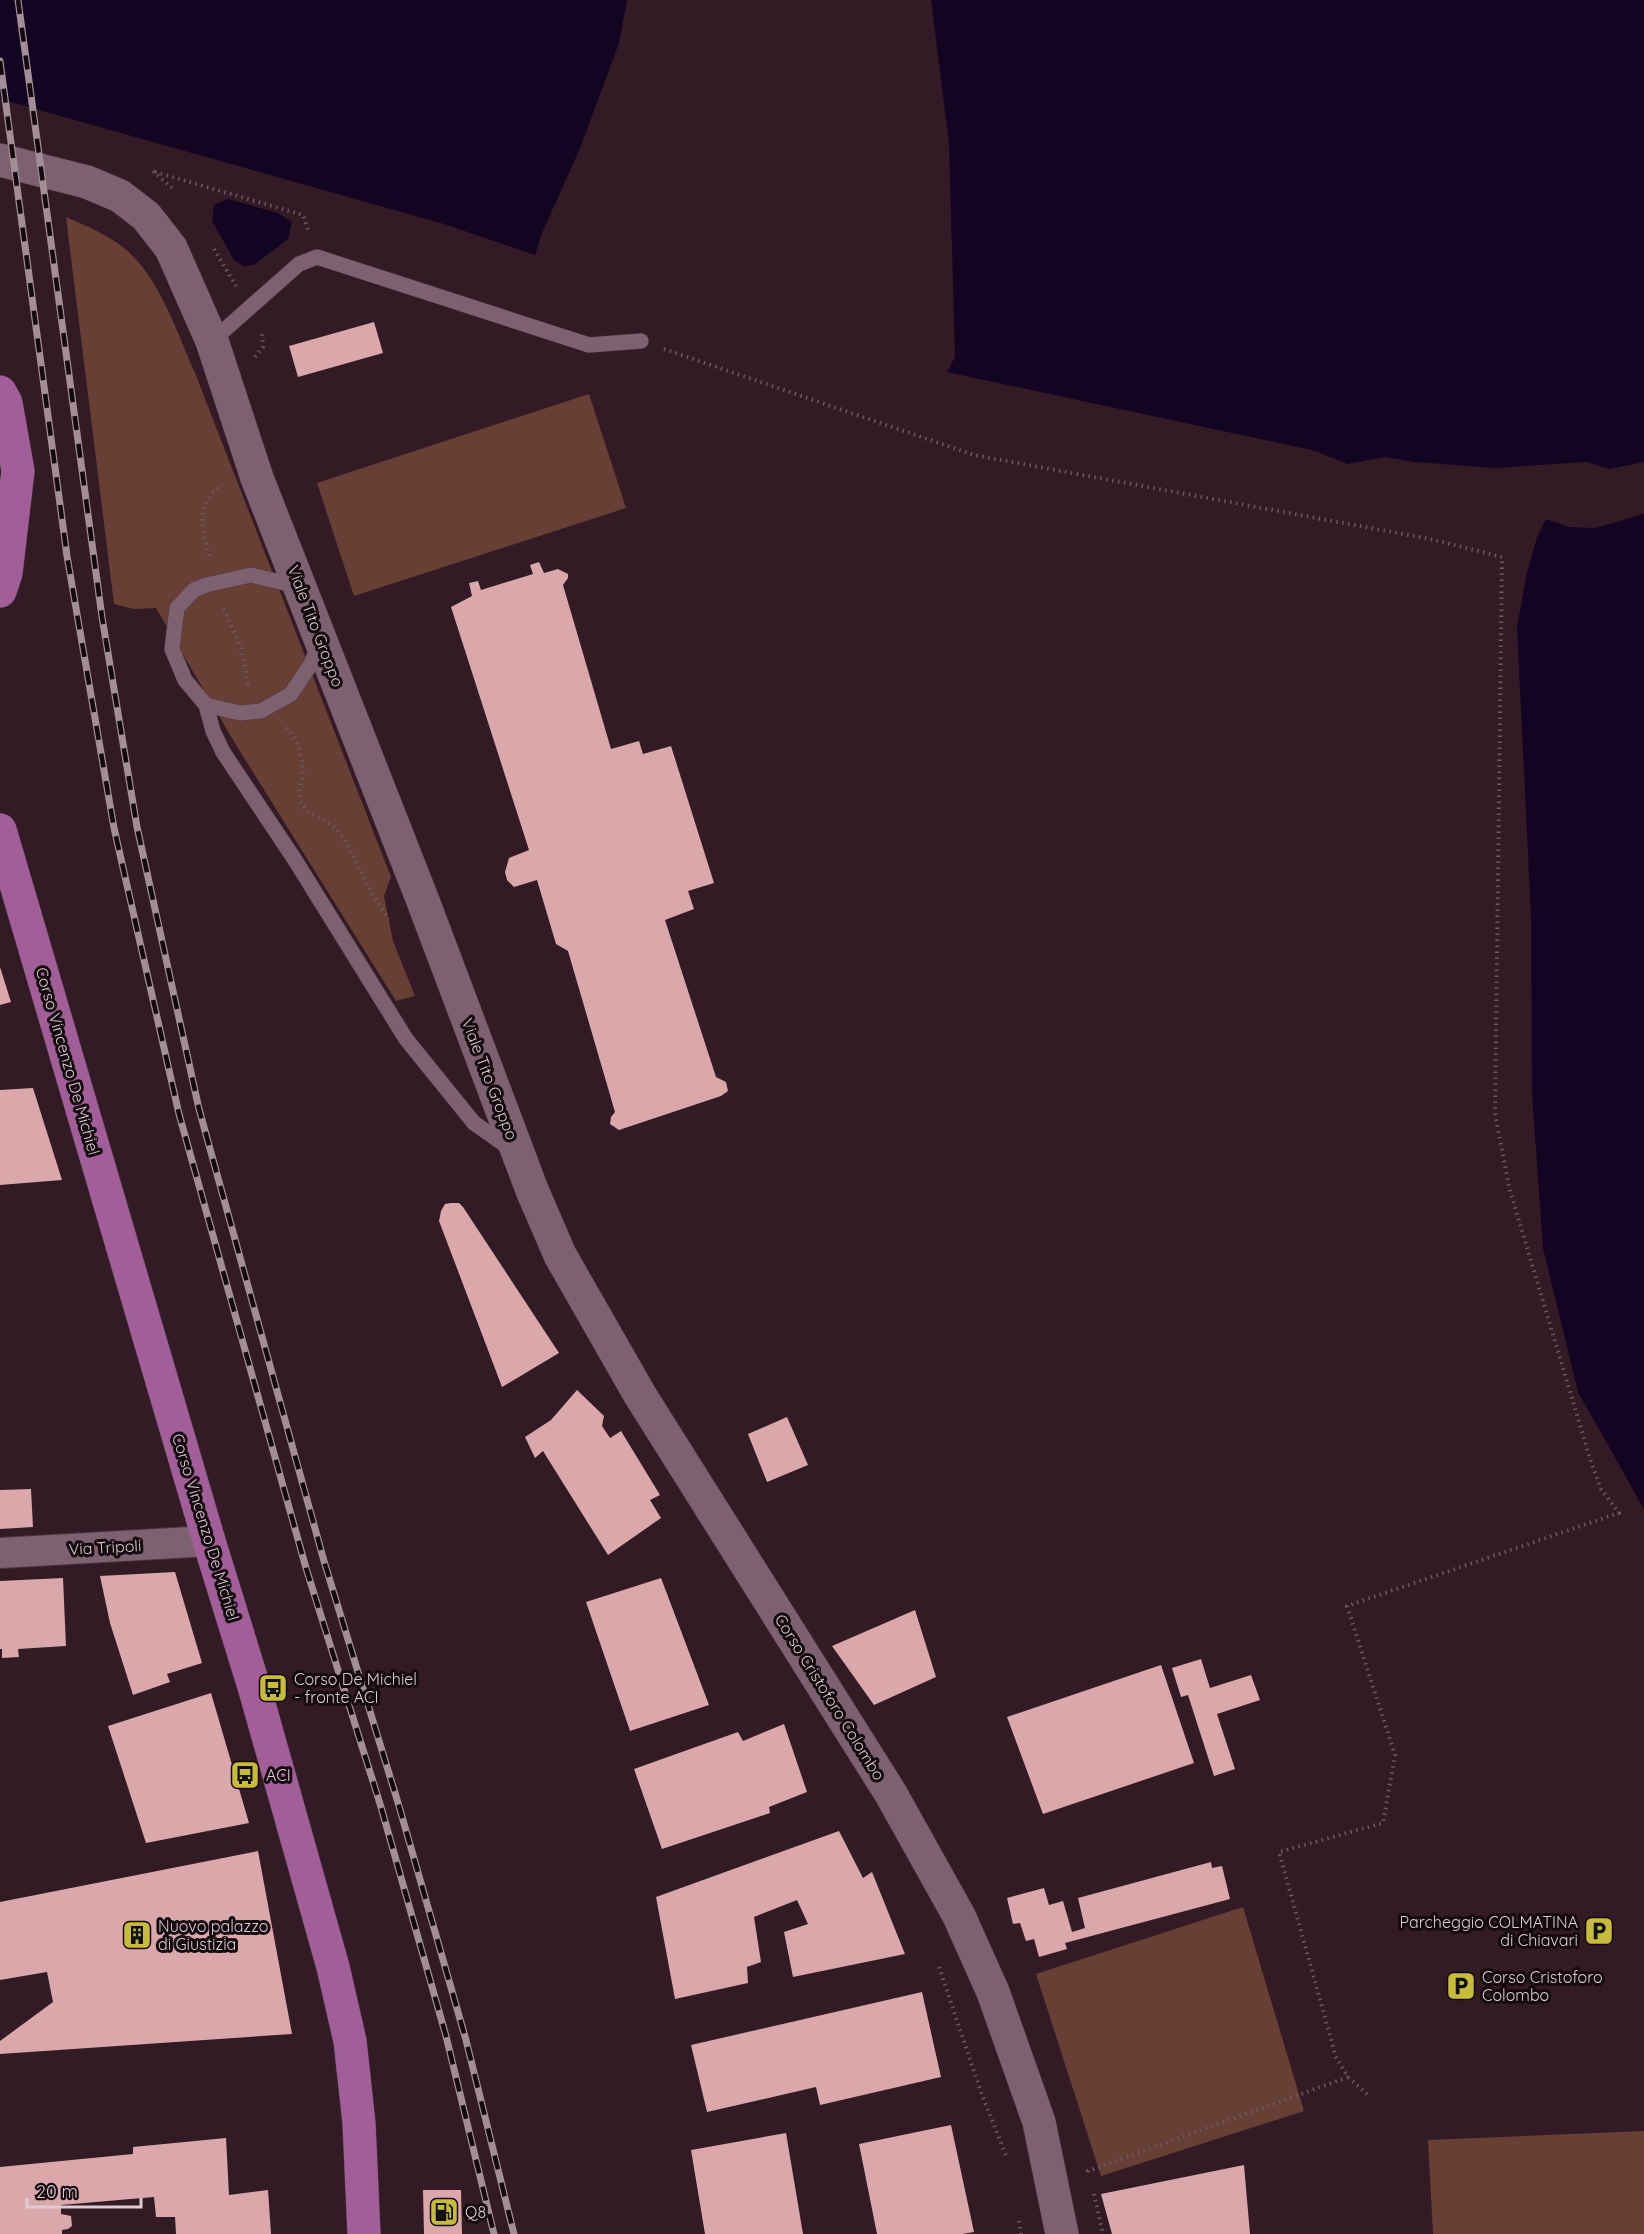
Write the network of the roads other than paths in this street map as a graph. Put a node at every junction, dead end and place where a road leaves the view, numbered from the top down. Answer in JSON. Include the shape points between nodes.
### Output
{"nodes":[{"id":1,"x":0,"y":160,"type":"edge"},
{"id":2,"x":212,"y":341,"type":"junction"},
{"id":3,"x":641,"y":341,"type":"road end"},
{"id":4,"x":0,"y":392,"type":"edge"},
{"id":5,"x":300,"y":586,"type":"junction"},
{"id":6,"x":0,"y":591,"type":"edge"},
{"id":7,"x":321,"y":640,"type":"junction"},
{"id":8,"x":206,"y":705,"type":"junction"},
{"id":9,"x":0,"y":830,"type":"edge"},
{"id":10,"x":9,"y":894,"type":"edge"},
{"id":11,"x":519,"y":1154,"type":"junction"},
{"id":12,"x":532,"y":1190,"type":"joint"},
{"id":13,"x":209,"y":1541,"type":"junction"},
{"id":14,"x":0,"y":1553,"type":"edge"},
{"id":15,"x":364,"y":2234,"type":"edge"},
{"id":16,"x":1062,"y":2234,"type":"edge"}],
"edges":[{"from":1,"to":2,"type":"street","name":"Viale Tito Groppo","via":[[87,182],[120,196],[146,216],[171,248]]},
{"from":2,"to":3,"type":"lane","via":[[299,264],[317,257],[589,345]]},
{"from":2,"to":5,"type":"street","name":"Viale Tito Groppo","via":[[257,478]]},
{"from":4,"to":6,"type":"main road","via":[[6,403],[18,471],[6,573]]},
{"from":5,"to":7,"type":"street","name":"Viale Tito Groppo"},
{"from":5,"to":8,"type":"lane","via":[[251,575],[194,590],[177,608],[172,649],[185,680]]},
{"from":7,"to":8,"type":"lane","via":[[291,694],[261,711],[240,713]]},
{"from":7,"to":11,"type":"street","name":"Viale Tito Groppo"},
{"from":8,"to":11,"type":"lane","via":[[223,752],[406,1039],[474,1124]]},
{"from":9,"to":10,"type":"main road","name":"Corso Vincenzo De Michiel"},
{"from":10,"to":13,"type":"main road","name":"Corso Vincenzo De Michiel"},
{"from":11,"to":12,"type":"street","name":"Viale Tito Groppo"},
{"from":12,"to":16,"type":"street","name":"Corso Cristoforo Colombo","via":[[560,1255],[640,1395],[891,1794],[959,1916],[993,1992],[1039,2122]]},
{"from":13,"to":14,"type":"street","name":"Via Tripoli"},
{"from":13,"to":15,"type":"main road","name":"Corso Vincenzo De Michiel","via":[[262,1712],[350,2041],[359,2123]]}]}
